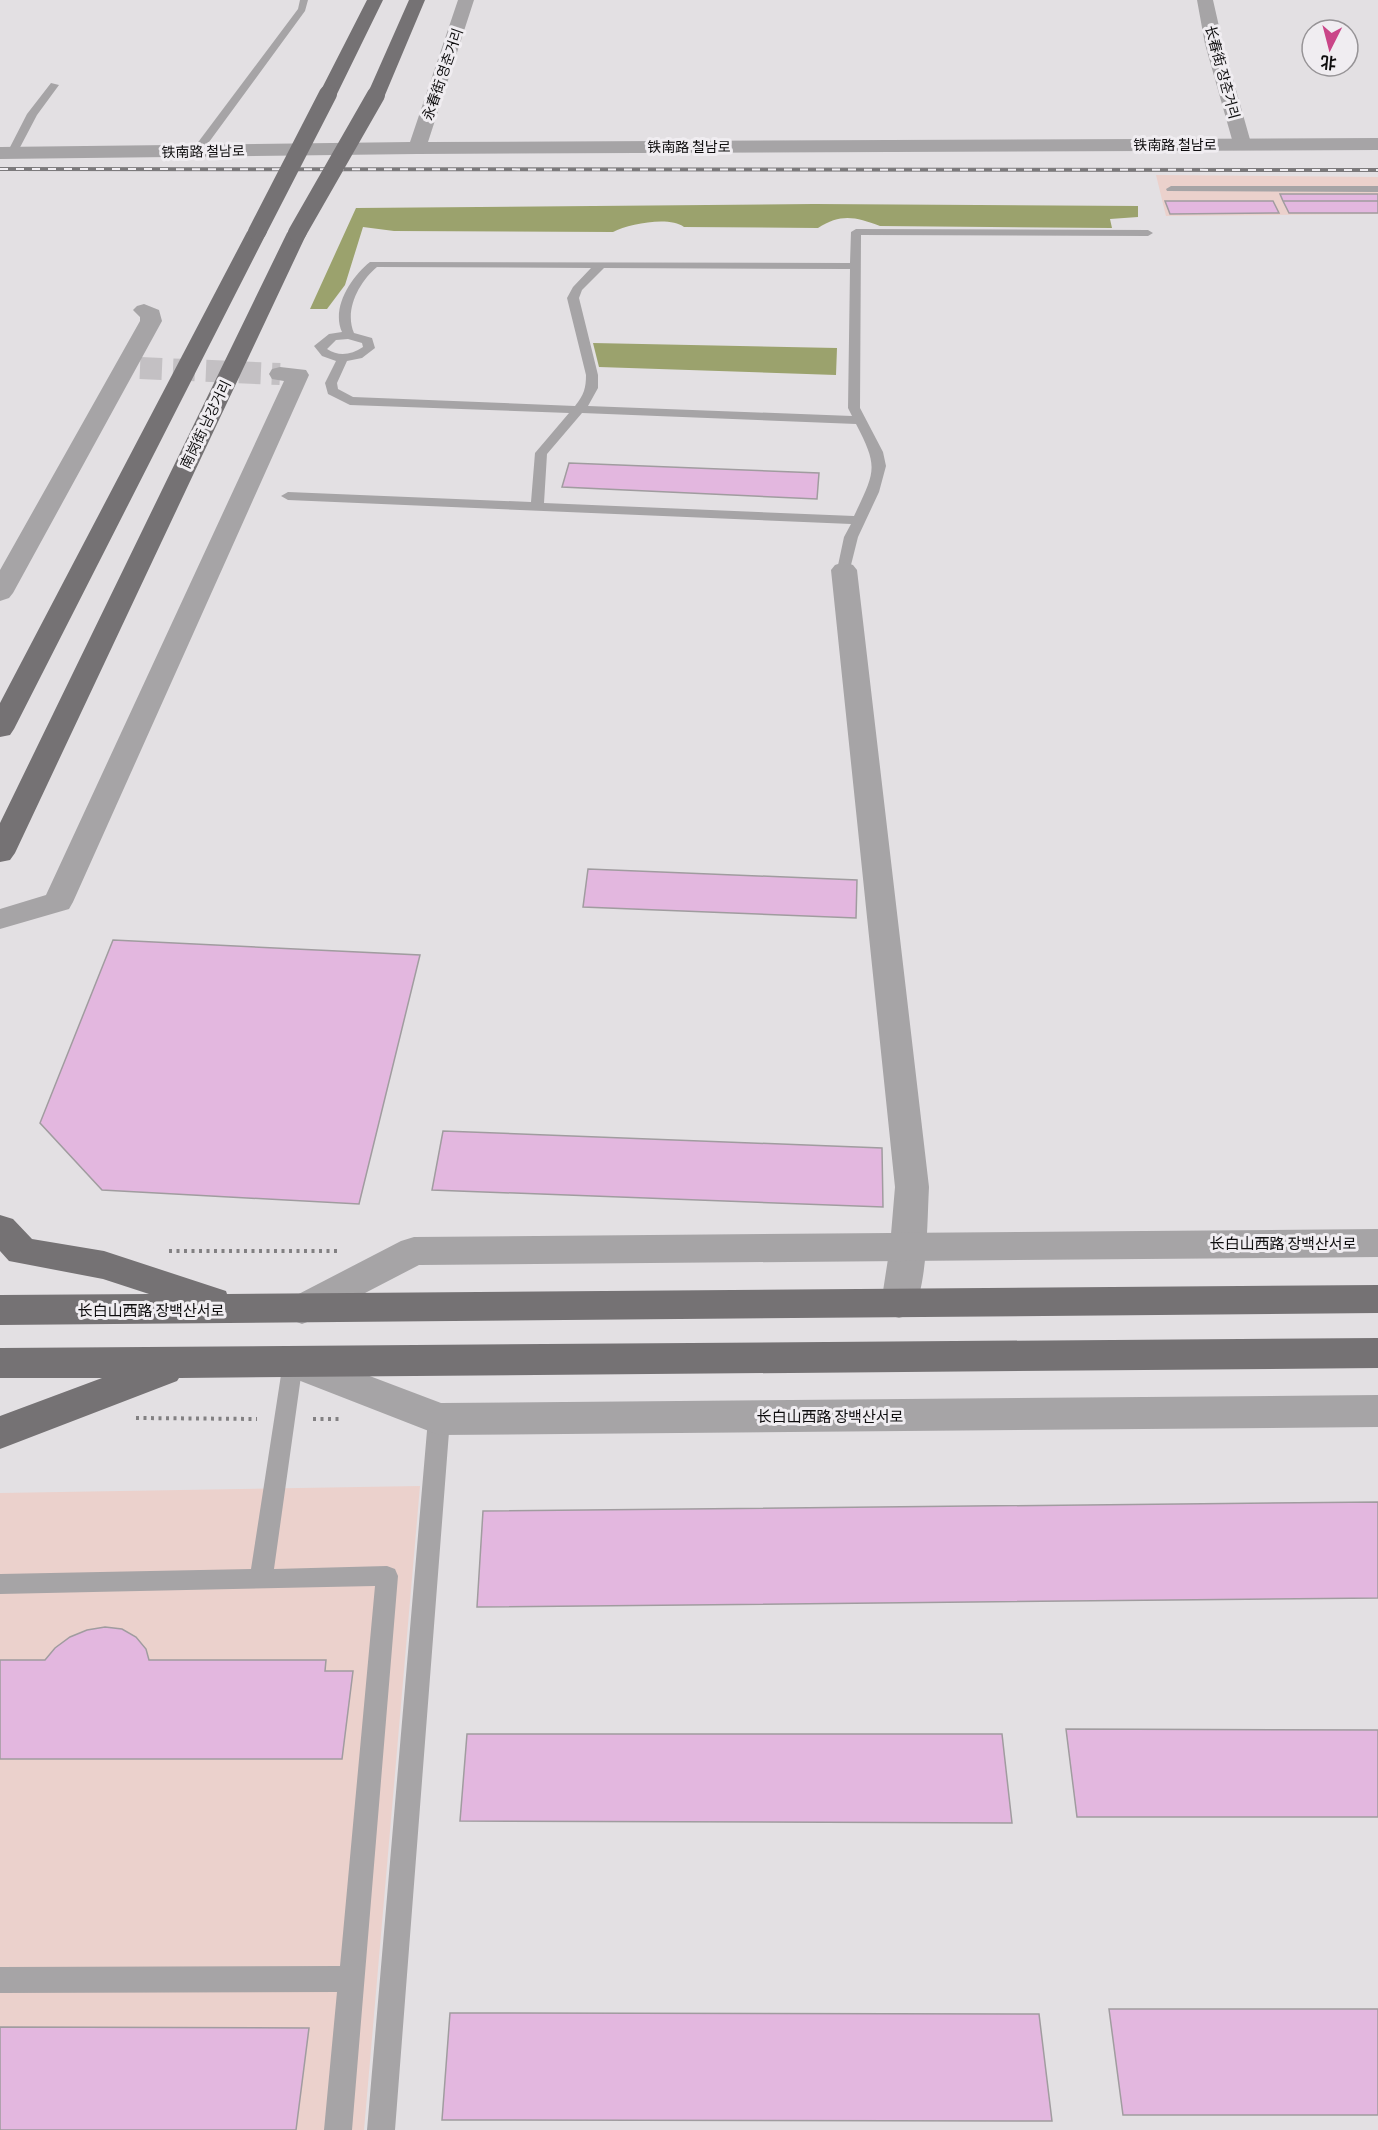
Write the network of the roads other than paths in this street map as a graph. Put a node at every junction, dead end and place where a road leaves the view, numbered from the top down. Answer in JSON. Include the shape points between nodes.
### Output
{"nodes":[{"id":1,"x":304,"y":0,"type":"edge"},
{"id":2,"x":375,"y":0,"type":"edge"},
{"id":3,"x":417,"y":0,"type":"edge"},
{"id":4,"x":466,"y":0,"type":"edge"},
{"id":5,"x":1205,"y":0,"type":"edge"},
{"id":6,"x":54,"y":85,"type":"dead end"},
{"id":7,"x":1242,"y":143,"type":"junction"},
{"id":8,"x":1378,"y":144,"type":"edge"},
{"id":9,"x":417,"y":148,"type":"junction"},
{"id":10,"x":198,"y":151,"type":"junction"},
{"id":11,"x":6,"y":153,"type":"edge"},
{"id":12,"x":1171,"y":189,"type":"dead end"},
{"id":13,"x":1378,"y":189,"type":"edge"},
{"id":14,"x":1148,"y":233,"type":"dead end"},
{"id":15,"x":602,"y":264,"type":"junction"},
{"id":16,"x":855,"y":266,"type":"junction"},
{"id":17,"x":144,"y":310,"type":"dead end"},
{"id":18,"x":349,"y":335,"type":"junction"},
{"id":19,"x":343,"y":358,"type":"junction"},
{"id":20,"x":280,"y":374,"type":"tunnel mouth"},
{"id":21,"x":576,"y":409,"type":"junction"},
{"id":22,"x":860,"y":420,"type":"junction"},
{"id":23,"x":288,"y":496,"type":"dead end"},
{"id":24,"x":537,"y":508,"type":"junction"},
{"id":25,"x":859,"y":520,"type":"junction"},
{"id":26,"x":844,"y":570,"type":"joint"},
{"id":27,"x":0,"y":593,"type":"edge"},
{"id":28,"x":0,"y":729,"type":"edge"},
{"id":29,"x":0,"y":853,"type":"edge"},
{"id":30,"x":0,"y":919,"type":"edge"},
{"id":31,"x":0,"y":1229,"type":"edge"},
{"id":32,"x":1378,"y":1243,"type":"edge"},
{"id":33,"x":908,"y":1246,"type":"junction"},
{"id":34,"x":1378,"y":1299,"type":"edge"},
{"id":35,"x":899,"y":1304,"type":"junction"},
{"id":36,"x":302,"y":1309,"type":"junction"},
{"id":37,"x":0,"y":1310,"type":"edge"},
{"id":38,"x":240,"y":1310,"type":"junction"},
{"id":39,"x":1378,"y":1353,"type":"edge"},
{"id":40,"x":293,"y":1362,"type":"junction"},
{"id":41,"x":0,"y":1363,"type":"edge"},
{"id":42,"x":183,"y":1363,"type":"junction"},
{"id":43,"x":1378,"y":1411,"type":"edge"},
{"id":44,"x":439,"y":1419,"type":"junction"},
{"id":45,"x":0,"y":1433,"type":"edge"},
{"id":46,"x":261,"y":1579,"type":"junction"},
{"id":47,"x":0,"y":1584,"type":"edge"},
{"id":48,"x":352,"y":1979,"type":"junction"},
{"id":49,"x":0,"y":1980,"type":"edge"},
{"id":50,"x":338,"y":2130,"type":"edge"},
{"id":51,"x":381,"y":2130,"type":"edge"}],
"edges":[{"from":1,"to":10,"type":"lane","via":[[302,9]]},
{"from":2,"to":28,"type":"main road","bridge":true},
{"from":3,"to":29,"type":"main road","name":"南岗街 남강거리","bridge":true,"via":[[376,95],[297,233]]},
{"from":4,"to":9,"type":"street","name":"永春街 영춘거리"},
{"from":5,"to":7,"type":"street","name":"长春街 장춘거리"},
{"from":6,"to":11,"type":"lane"},
{"from":7,"to":8,"type":"street","name":"铁南路 철남로"},
{"from":7,"to":9,"type":"street","name":"铁南路 철남로"},
{"from":9,"to":10,"type":"street","name":"铁南路 철남로"},
{"from":10,"to":11,"type":"street","name":"铁南路 철남로"},
{"from":12,"to":13,"type":"lane"},
{"from":14,"to":16,"type":"lane","via":[[856,232]]},
{"from":15,"to":16,"type":"lane"},
{"from":15,"to":18,"type":"lane","via":[[374,264],[366,269],[347,304],[344,321]]},
{"from":15,"to":21,"type":"lane","via":[[577,288],[573,298],[592,375],[588,398]]},
{"from":16,"to":22,"type":"lane","via":[[854,408]]},
{"from":17,"to":27,"type":"street","via":[[151,315],[151,321],[132,368]]},
{"from":18,"to":19,"type":"lane","via":[[368,341],[369,348]]},
{"from":18,"to":19,"type":"lane","via":[[333,337],[320,346],[328,356]]},
{"from":19,"to":21,"type":"lane","via":[[331,383],[332,391],[350,401]]},
{"from":20,"to":30,"type":"street","via":[[298,375],[58,902]]},
{"from":21,"to":22,"type":"lane"},
{"from":21,"to":24,"type":"lane","via":[[541,453]]},
{"from":22,"to":25,"type":"lane","via":[[880,466]]},
{"from":23,"to":24,"type":"lane"},
{"from":24,"to":25,"type":"lane"},
{"from":25,"to":26,"type":"lane"},
{"from":26,"to":33,"type":"street","via":[[912,1187]]},
{"from":31,"to":38,"type":"main road","via":[[22,1251],[104,1265]]},
{"from":32,"to":33,"type":"street","name":"长白山西路 장백산서로"},
{"from":33,"to":35,"type":"street"},
{"from":33,"to":36,"type":"street","name":"长白山西路 장백산서로","via":[[414,1251]]},
{"from":34,"to":35,"type":"main road","name":"长白山西路 장백산서로"},
{"from":35,"to":36,"type":"main road","name":"长白山西路 장백산서로"},
{"from":36,"to":38,"type":"main road","name":"长白山西路 장백산서로"},
{"from":37,"to":38,"type":"main road","name":"长白山西路 장백산서로"},
{"from":39,"to":40,"type":"main road","name":"长白山西路 장백산서로"},
{"from":40,"to":42,"type":"main road","name":"长白山西路 장백산서로"},
{"from":40,"to":44,"type":"street","name":"长白山西路 장백산서로"},
{"from":40,"to":46,"type":"lane"},
{"from":41,"to":42,"type":"main road","name":"长白山西路 장백산서로"},
{"from":42,"to":45,"type":"main road"},
{"from":43,"to":44,"type":"street","name":"长白山西路 장백산서로"},
{"from":44,"to":51,"type":"lane"},
{"from":46,"to":47,"type":"lane"},
{"from":46,"to":48,"type":"lane","via":[[387,1576]]},
{"from":48,"to":49,"type":"lane"},
{"from":48,"to":50,"type":"lane"}]}
